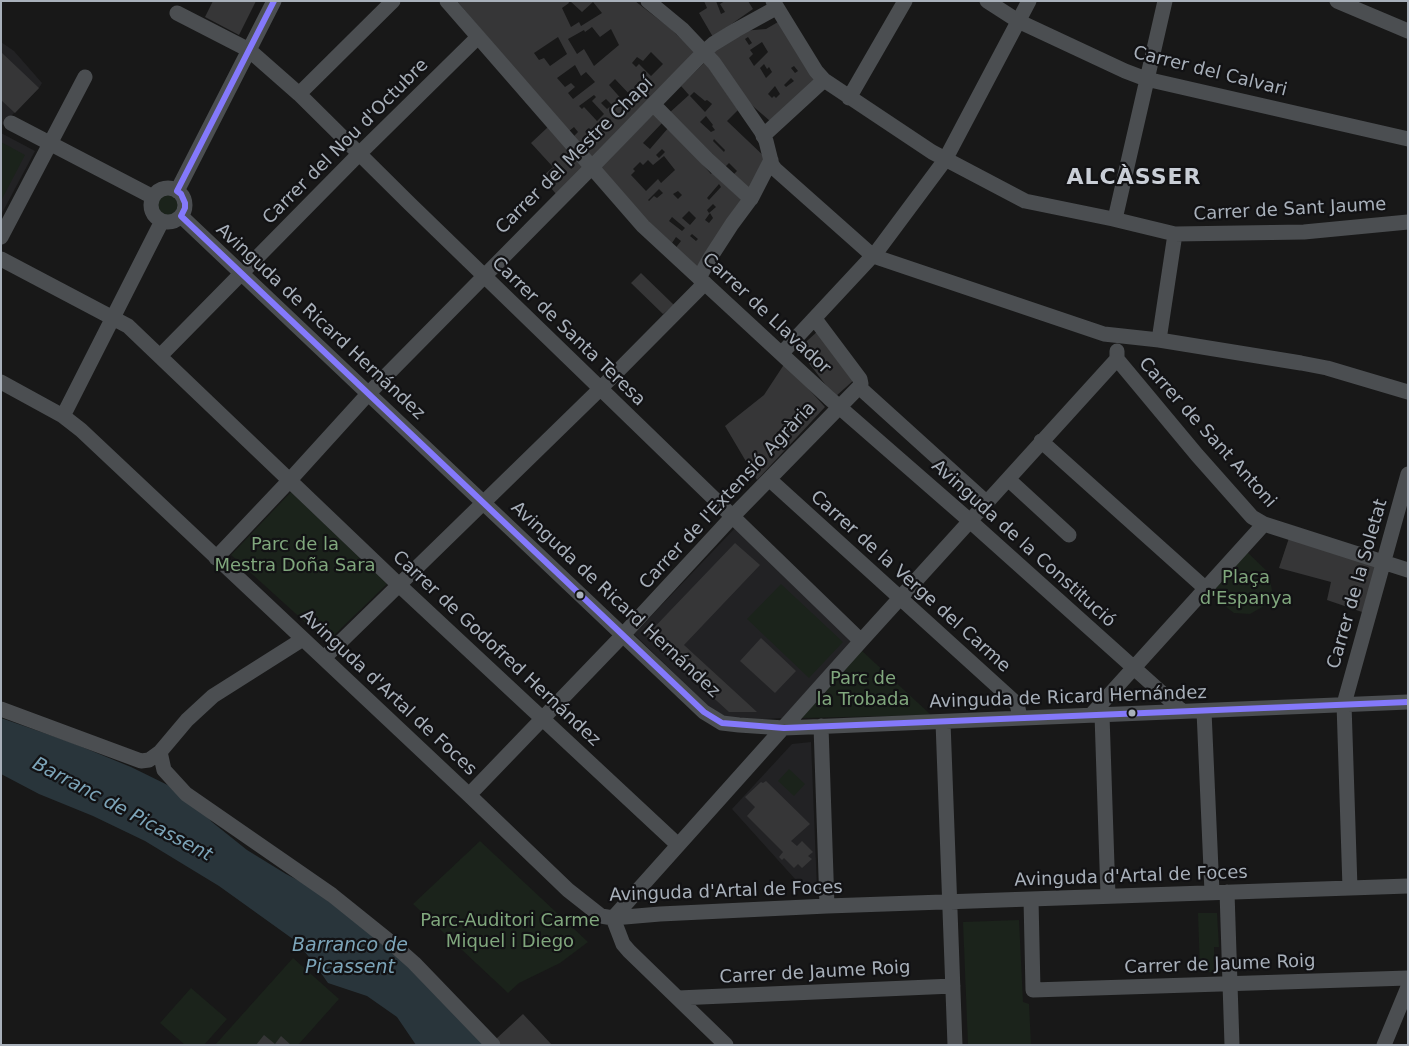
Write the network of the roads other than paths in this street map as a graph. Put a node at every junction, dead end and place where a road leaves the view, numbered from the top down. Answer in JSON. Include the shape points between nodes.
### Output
{"nodes":[{"id":1,"x":274,"y":1,"type":"edge"},
{"id":2,"x":393,"y":1,"type":"edge"},
{"id":3,"x":446,"y":1,"type":"edge"},
{"id":4,"x":648,"y":1,"type":"edge"},
{"id":5,"x":905,"y":1,"type":"edge"},
{"id":6,"x":987,"y":1,"type":"edge"},
{"id":7,"x":1029,"y":1,"type":"edge"},
{"id":8,"x":1164,"y":1,"type":"edge"},
{"id":9,"x":1337,"y":1,"type":"edge"},
{"id":10,"x":774,"y":5,"type":"edge"},
{"id":11,"x":177,"y":13,"type":"dead end"},
{"id":12,"x":1018,"y":21,"type":"junction"},
{"id":13,"x":1408,"y":31,"type":"edge"},
{"id":14,"x":478,"y":37,"type":"junction"},
{"id":15,"x":249,"y":50,"type":"junction"},
{"id":16,"x":704,"y":52,"type":"junction"},
{"id":17,"x":85,"y":77,"type":"dead end"},
{"id":18,"x":1146,"y":79,"type":"junction"},
{"id":19,"x":824,"y":80,"type":"junction"},
{"id":20,"x":299,"y":94,"type":"junction"},
{"id":21,"x":849,"y":98,"type":"junction"},
{"id":22,"x":653,"y":104,"type":"junction"},
{"id":23,"x":11,"y":123,"type":"dead end"},
{"id":24,"x":763,"y":136,"type":"junction"},
{"id":25,"x":1408,"y":138,"type":"edge"},
{"id":26,"x":50,"y":144,"type":"junction"},
{"id":27,"x":359,"y":154,"type":"junction"},
{"id":28,"x":771,"y":160,"type":"junction"},
{"id":29,"x":946,"y":160,"type":"junction"},
{"id":30,"x":592,"y":168,"type":"junction"},
{"id":31,"x":177,"y":191,"type":"junction"},
{"id":32,"x":153,"y":197,"type":"junction"},
{"id":33,"x":751,"y":199,"type":"junction"},
{"id":34,"x":181,"y":216,"type":"junction"},
{"id":35,"x":1115,"y":219,"type":"junction"},
{"id":36,"x":162,"y":221,"type":"junction"},
{"id":37,"x":1408,"y":222,"type":"edge"},
{"id":38,"x":1175,"y":234,"type":"junction"},
{"id":39,"x":1,"y":237,"type":"edge"},
{"id":40,"x":873,"y":256,"type":"junction"},
{"id":41,"x":1,"y":259,"type":"edge"},
{"id":42,"x":241,"y":273,"type":"junction"},
{"id":43,"x":484,"y":275,"type":"junction"},
{"id":44,"x":702,"y":281,"type":"junction"},
{"id":45,"x":113,"y":317,"type":"junction"},
{"id":46,"x":815,"y":319,"type":"junction"},
{"id":47,"x":1117,"y":336,"type":"junction"},
{"id":48,"x":1159,"y":340,"type":"junction"},
{"id":49,"x":782,"y":353,"type":"junction"},
{"id":50,"x":160,"y":356,"type":"junction"},
{"id":51,"x":1117,"y":359,"type":"junction"},
{"id":52,"x":1,"y":382,"type":"edge"},
{"id":53,"x":859,"y":387,"type":"junction"},
{"id":54,"x":600,"y":389,"type":"junction"},
{"id":55,"x":1408,"y":392,"type":"edge"},
{"id":56,"x":368,"y":394,"type":"junction"},
{"id":57,"x":839,"y":406,"type":"junction"},
{"id":58,"x":63,"y":416,"type":"junction"},
{"id":59,"x":1041,"y":441,"type":"junction"},
{"id":60,"x":1408,"y":474,"type":"edge"},
{"id":61,"x":1008,"y":478,"type":"junction"},
{"id":62,"x":769,"y":479,"type":"junction"},
{"id":63,"x":289,"y":480,"type":"junction"},
{"id":64,"x":483,"y":502,"type":"junction"},
{"id":65,"x":986,"y":502,"type":"junction"},
{"id":66,"x":732,"y":517,"type":"junction"},
{"id":67,"x":970,"y":521,"type":"junction"},
{"id":68,"x":1264,"y":524,"type":"junction"},
{"id":69,"x":1069,"y":535,"type":"dead end"},
{"id":70,"x":216,"y":558,"type":"junction"},
{"id":71,"x":1384,"y":562,"type":"junction"},
{"id":72,"x":1408,"y":570,"type":"edge"},
{"id":73,"x":399,"y":585,"type":"junction"},
{"id":74,"x":1206,"y":589,"type":"junction"},
{"id":75,"x":900,"y":598,"type":"junction"},
{"id":76,"x":623,"y":634,"type":"junction"},
{"id":77,"x":303,"y":639,"type":"junction"},
{"id":78,"x":861,"y":641,"type":"junction"},
{"id":79,"x":324,"y":658,"type":"junction"},
{"id":80,"x":1134,"y":669,"type":"junction"},
{"id":81,"x":1408,"y":702,"type":"edge"},
{"id":82,"x":1344,"y":704,"type":"junction"},
{"id":83,"x":1,"y":708,"type":"edge"},
{"id":84,"x":1182,"y":711,"type":"junction"},
{"id":85,"x":1204,"y":711,"type":"junction"},
{"id":86,"x":1096,"y":715,"type":"junction"},
{"id":87,"x":1020,"y":717,"type":"junction"},
{"id":88,"x":543,"y":719,"type":"junction"},
{"id":89,"x":943,"y":722,"type":"junction"},
{"id":90,"x":757,"y":726,"type":"junction"},
{"id":91,"x":821,"y":726,"type":"junction"},
{"id":92,"x":784,"y":728,"type":"junction"},
{"id":93,"x":764,"y":751,"type":"junction"},
{"id":94,"x":160,"y":752,"type":"junction"},
{"id":95,"x":469,"y":795,"type":"junction"},
{"id":96,"x":678,"y":845,"type":"junction"},
{"id":97,"x":1408,"y":886,"type":"edge"},
{"id":98,"x":1350,"y":888,"type":"junction"},
{"id":99,"x":1220,"y":892,"type":"junction"},
{"id":100,"x":1108,"y":896,"type":"junction"},
{"id":101,"x":1031,"y":899,"type":"junction"},
{"id":102,"x":950,"y":902,"type":"junction"},
{"id":103,"x":827,"y":906,"type":"junction"},
{"id":104,"x":613,"y":918,"type":"junction"},
{"id":105,"x":1408,"y":978,"type":"edge"},
{"id":106,"x":1230,"y":983,"type":"junction"},
{"id":107,"x":953,"y":986,"type":"junction"},
{"id":108,"x":1407,"y":991,"type":"edge"},
{"id":109,"x":678,"y":998,"type":"junction"},
{"id":110,"x":493,"y":1045,"type":"edge"},
{"id":111,"x":726,"y":1045,"type":"edge"},
{"id":112,"x":955,"y":1045,"type":"edge"},
{"id":113,"x":1232,"y":1045,"type":"edge"},
{"id":114,"x":1384,"y":1045,"type":"edge"}],
"edges":[{"from":1,"to":15,"type":"street"},
{"from":2,"to":20,"type":"street"},
{"from":3,"to":14,"type":"street","name":"Carrer de Llavador"},
{"from":4,"to":16,"type":"street"},
{"from":5,"to":21,"type":"street"},
{"from":6,"to":12,"type":"street","name":"Carrer del Calvari"},
{"from":7,"to":12,"type":"street"},
{"from":8,"to":18,"type":"street"},
{"from":9,"to":13,"type":"street"},
{"from":10,"to":16,"type":"street","name":"Carrer del Mestre Chapí"},
{"from":10,"to":19,"type":"street","name":"Carrer de Sant Jaume"},
{"from":11,"to":15,"type":"street","name":"Carrer de Santa Teresa"},
{"from":12,"to":18,"type":"street","name":"Carrer del Calvari"},
{"from":12,"to":29,"type":"street"},
{"from":14,"to":27,"type":"street","name":"Carrer del Nou d'Octubre"},
{"from":14,"to":30,"type":"street","name":"Carrer de Llavador"},
{"from":15,"to":20,"type":"street","name":"Carrer de Santa Teresa"},
{"from":15,"to":31,"type":"street"},
{"from":16,"to":22,"type":"street","name":"Carrer del Mestre Chapí"},
{"from":16,"to":24,"type":"street"},
{"from":17,"to":26,"type":"street"},
{"from":18,"to":25,"type":"street","name":"Carrer del Calvari"},
{"from":18,"to":35,"type":"street"},
{"from":19,"to":21,"type":"street","name":"Carrer de Sant Jaume"},
{"from":19,"to":24,"type":"street"},
{"from":20,"to":27,"type":"street","name":"Carrer de Santa Teresa"},
{"from":21,"to":29,"type":"street","name":"Carrer de Sant Jaume"},
{"from":22,"to":30,"type":"street","name":"Carrer del Mestre Chapí"},
{"from":22,"to":33,"type":"street"},
{"from":23,"to":26,"type":"street"},
{"from":24,"to":28,"type":"street"},
{"from":26,"to":32,"type":"street"},
{"from":26,"to":39,"type":"street"},
{"from":27,"to":42,"type":"street","name":"Carrer del Nou d'Octubre"},
{"from":27,"to":43,"type":"street","name":"Carrer de Santa Teresa"},
{"from":28,"to":33,"type":"street"},
{"from":28,"to":40,"type":"street","via":[[780,175]]},
{"from":29,"to":35,"type":"street","name":"Carrer de Sant Jaume","via":[[1026,201]]},
{"from":29,"to":40,"type":"street"},
{"from":30,"to":43,"type":"street","name":"Carrer del Mestre Chapí"},
{"from":30,"to":44,"type":"street","name":"Carrer de Llavador","via":[[643,226]]},
{"from":31,"to":32,"type":"street","via":[[161,190]]},
{"from":31,"to":34,"type":"street","via":[[185,203]]},
{"from":32,"to":36,"type":"street","via":[[152,211]]},
{"from":33,"to":44,"type":"street","via":[[718,244]]},
{"from":34,"to":36,"type":"street","via":[[172,222]]},
{"from":34,"to":42,"type":"street","name":"Avinguda de Ricard Hernández"},
{"from":35,"to":38,"type":"street","name":"Carrer de Sant Jaume"},
{"from":36,"to":45,"type":"street"},
{"from":37,"to":38,"type":"street","name":"Carrer de Sant Jaume","via":[[1304,232]]},
{"from":38,"to":48,"type":"street"},
{"from":40,"to":46,"type":"street"},
{"from":40,"to":47,"type":"street","via":[[1093,331]]},
{"from":41,"to":45,"type":"street","name":"Carrer de Godofred Hernández"},
{"from":42,"to":50,"type":"street","name":"Carrer del Nou d'Octubre"},
{"from":42,"to":56,"type":"street","name":"Avinguda de Ricard Hernández"},
{"from":43,"to":54,"type":"street","name":"Carrer de Santa Teresa"},
{"from":43,"to":56,"type":"street","name":"Carrer del Mestre Chapí"},
{"from":44,"to":49,"type":"street","name":"Carrer de Llavador"},
{"from":44,"to":54,"type":"street"},
{"from":45,"to":50,"type":"street","name":"Carrer de Godofred Hernández","via":[[128,326]]},
{"from":45,"to":58,"type":"street"},
{"from":46,"to":49,"type":"street"},
{"from":46,"to":53,"type":"street","name":"Carrer de Llavador","via":[[860,379]]},
{"from":47,"to":48,"type":"street"},
{"from":47,"to":51,"type":"street","name":"Carrer de Sant Antoni"},
{"from":48,"to":55,"type":"street","via":[[1327,368]]},
{"from":49,"to":57,"type":"street","name":"Carrer de Llavador"},
{"from":50,"to":63,"type":"street","name":"Carrer de Godofred Hernández"},
{"from":51,"to":59,"type":"street"},
{"from":51,"to":68,"type":"street","name":"Carrer de Sant Antoni","via":[[1252,517]]},
{"from":52,"to":58,"type":"street","name":"Avinguda d'Artal de Foces"},
{"from":53,"to":57,"type":"street"},
{"from":53,"to":65,"type":"street","name":"Avinguda de la Constitució"},
{"from":54,"to":64,"type":"street"},
{"from":54,"to":66,"type":"street","name":"Carrer de Santa Teresa"},
{"from":56,"to":63,"type":"street","name":"Carrer del Mestre Chapí"},
{"from":56,"to":64,"type":"street","name":"Avinguda de Ricard Hernández"},
{"from":57,"to":62,"type":"street","name":"Carrer de l'Extensió Agrària"},
{"from":57,"to":67,"type":"street","name":"Avinguda de la Constitució"},
{"from":58,"to":70,"type":"street","name":"Avinguda d'Artal de Foces"},
{"from":59,"to":61,"type":"street"},
{"from":59,"to":74,"type":"street"},
{"from":60,"to":71,"type":"street","name":"Carrer de la Soletat"},
{"from":61,"to":65,"type":"street"},
{"from":61,"to":69,"type":"street"},
{"from":62,"to":66,"type":"street","name":"Carrer de l'Extensió Agrària"},
{"from":62,"to":75,"type":"street","name":"Carrer de la Verge del Carme"},
{"from":63,"to":70,"type":"street","name":"Carrer del Mestre Chapí"},
{"from":63,"to":73,"type":"street","name":"Carrer de Godofred Hernández"},
{"from":64,"to":73,"type":"street"},
{"from":64,"to":76,"type":"street","name":"Avinguda de Ricard Hernández"},
{"from":65,"to":67,"type":"street"},
{"from":66,"to":76,"type":"street","name":"Carrer de l'Extensió Agrària"},
{"from":66,"to":78,"type":"street","name":"Carrer de Santa Teresa"},
{"from":67,"to":75,"type":"street"},
{"from":67,"to":80,"type":"street","name":"Avinguda de la Constitució"},
{"from":68,"to":71,"type":"street","name":"Carrer de Sant Antoni"},
{"from":68,"to":74,"type":"street"},
{"from":70,"to":77,"type":"street","name":"Avinguda d'Artal de Foces"},
{"from":71,"to":72,"type":"street","name":"Carrer de Sant Antoni"},
{"from":71,"to":82,"type":"street","name":"Carrer de la Soletat"},
{"from":73,"to":79,"type":"street"},
{"from":73,"to":88,"type":"street","name":"Carrer de Godofred Hernández"},
{"from":74,"to":80,"type":"street"},
{"from":75,"to":78,"type":"street"},
{"from":75,"to":87,"type":"street","name":"Carrer de la Verge del Carme","via":[[1017,704]]},
{"from":76,"to":88,"type":"street","name":"Carrer de l'Extensió Agrària"},
{"from":76,"to":90,"type":"street","name":"Avinguda de Ricard Hernández","via":[[704,712],[722,723]]},
{"from":77,"to":79,"type":"street","name":"Avinguda d'Artal de Foces"},
{"from":77,"to":94,"type":"street","via":[[214,696],[187,720]]},
{"from":78,"to":92,"type":"street"},
{"from":79,"to":95,"type":"street","name":"Avinguda d'Artal de Foces"},
{"from":80,"to":84,"type":"street","name":"Avinguda de la Constitució"},
{"from":80,"to":86,"type":"street"},
{"from":81,"to":82,"type":"street","name":"Avinguda de Ricard Hernández"},
{"from":82,"to":85,"type":"street","name":"Avinguda de Ricard Hernández"},
{"from":82,"to":98,"type":"street","name":"Carrer de la Soletat"},
{"from":83,"to":94,"type":"street","via":[[141,761],[149,760]]},
{"from":84,"to":85,"type":"street","name":"Avinguda de Ricard Hernández"},
{"from":84,"to":86,"type":"street","name":"Avinguda de Ricard Hernández"},
{"from":85,"to":99,"type":"street"},
{"from":86,"to":87,"type":"street","name":"Avinguda de Ricard Hernández"},
{"from":86,"to":100,"type":"street"},
{"from":87,"to":89,"type":"street","name":"Avinguda de Ricard Hernández"},
{"from":88,"to":95,"type":"street","name":"Carrer de l'Extensió Agrària"},
{"from":88,"to":96,"type":"street","name":"Carrer de Godofred Hernández"},
{"from":89,"to":91,"type":"street","name":"Avinguda de Ricard Hernández"},
{"from":89,"to":102,"type":"street"},
{"from":90,"to":92,"type":"street","name":"Avinguda de Ricard Hernández"},
{"from":90,"to":93,"type":"street","via":[[763,736]]},
{"from":91,"to":92,"type":"street","name":"Avinguda de Ricard Hernández"},
{"from":91,"to":103,"type":"street"},
{"from":92,"to":93,"type":"street"},
{"from":93,"to":96,"type":"street"},
{"from":94,"to":110,"type":"street","via":[[164,770],[186,794],[332,895],[388,940]]},
{"from":95,"to":104,"type":"street","name":"Avinguda d'Artal de Foces","via":[[579,900],[601,916]]},
{"from":96,"to":104,"type":"street"},
{"from":97,"to":98,"type":"street","name":"Avinguda d'Artal de Foces"},
{"from":98,"to":99,"type":"street","name":"Avinguda d'Artal de Foces"},
{"from":99,"to":100,"type":"street","name":"Avinguda d'Artal de Foces"},
{"from":99,"to":106,"type":"street"},
{"from":100,"to":101,"type":"street","name":"Avinguda d'Artal de Foces"},
{"from":101,"to":102,"type":"street","name":"Avinguda d'Artal de Foces"},
{"from":101,"to":106,"type":"street","name":"Carrer de Jaume Roig","via":[[1033,990]]},
{"from":102,"to":103,"type":"street","name":"Avinguda d'Artal de Foces"},
{"from":102,"to":107,"type":"street"},
{"from":103,"to":104,"type":"street","name":"Avinguda d'Artal de Foces"},
{"from":104,"to":109,"type":"street","via":[[623,944]]},
{"from":105,"to":106,"type":"street","name":"Carrer de Jaume Roig"},
{"from":106,"to":113,"type":"street"},
{"from":107,"to":109,"type":"street","name":"Carrer de Jaume Roig"},
{"from":107,"to":112,"type":"street"},
{"from":108,"to":114,"type":"street"},
{"from":109,"to":111,"type":"street"}]}
